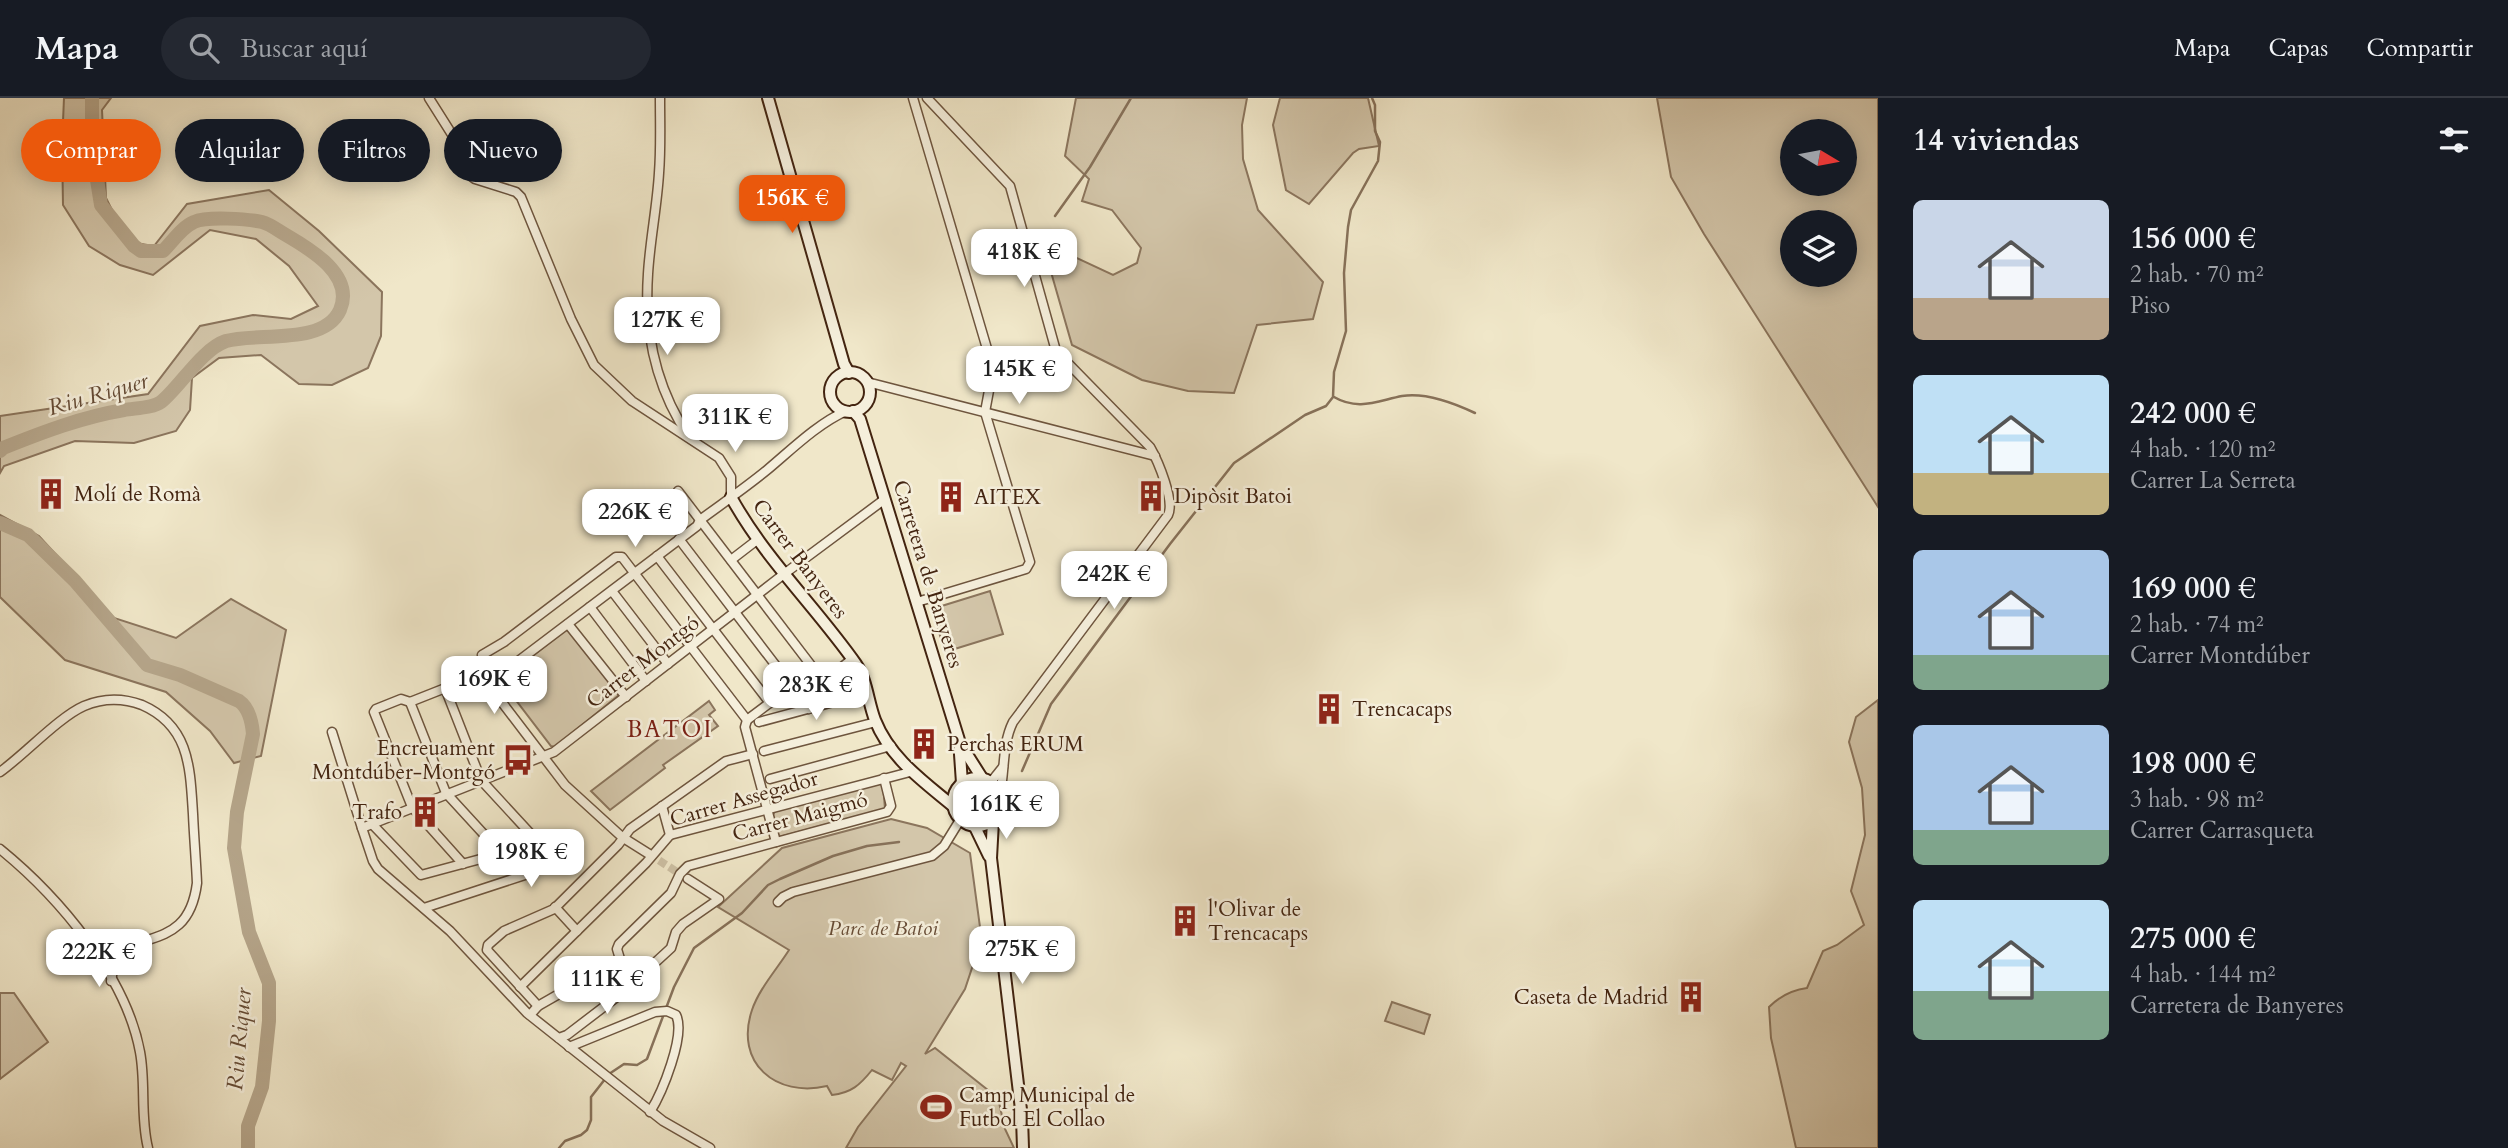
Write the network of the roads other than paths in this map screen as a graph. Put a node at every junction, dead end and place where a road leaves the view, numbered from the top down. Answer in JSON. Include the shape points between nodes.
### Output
{"nodes":[{"id":1,"x":429,"y":98,"type":"edge"},
{"id":2,"x":660,"y":98,"type":"edge"},
{"id":3,"x":768,"y":98,"type":"edge"},
{"id":4,"x":913,"y":98,"type":"edge"},
{"id":5,"x":927,"y":98,"type":"edge"},
{"id":6,"x":844,"y":371,"type":"junction"},
{"id":7,"x":871,"y":385,"type":"junction"},
{"id":8,"x":850,"y":412,"type":"junction"},
{"id":9,"x":985,"y":412,"type":"junction"},
{"id":10,"x":691,"y":439,"type":"junction"},
{"id":11,"x":1155,"y":456,"type":"junction"},
{"id":12,"x":678,"y":491,"type":"dead end"},
{"id":13,"x":732,"y":497,"type":"junction"},
{"id":14,"x":885,"y":499,"type":"junction"},
{"id":15,"x":701,"y":520,"type":"junction"},
{"id":16,"x":679,"y":539,"type":"junction"},
{"id":17,"x":757,"y":540,"type":"junction"},
{"id":18,"x":657,"y":556,"type":"junction"},
{"id":19,"x":731,"y":560,"type":"junction"},
{"id":20,"x":634,"y":573,"type":"junction"},
{"id":21,"x":784,"y":574,"type":"junction"},
{"id":22,"x":612,"y":591,"type":"junction"},
{"id":23,"x":758,"y":594,"type":"junction"},
{"id":24,"x":917,"y":602,"type":"junction"},
{"id":25,"x":590,"y":607,"type":"junction"},
{"id":26,"x":736,"y":612,"type":"junction"},
{"id":27,"x":568,"y":624,"type":"junction"},
{"id":28,"x":714,"y":629,"type":"junction"},
{"id":29,"x":691,"y":647,"type":"junction"},
{"id":30,"x":852,"y":659,"type":"junction"},
{"id":31,"x":668,"y":664,"type":"junction"},
{"id":32,"x":486,"y":673,"type":"junction"},
{"id":33,"x":646,"y":681,"type":"junction"},
{"id":34,"x":823,"y":681,"type":"junction"},
{"id":35,"x":488,"y":684,"type":"junction"},
{"id":36,"x":792,"y":686,"type":"junction"},
{"id":37,"x":444,"y":688,"type":"junction"},
{"id":38,"x":867,"y":693,"type":"junction"},
{"id":39,"x":626,"y":697,"type":"junction"},
{"id":40,"x":802,"y":699,"type":"junction"},
{"id":41,"x":410,"y":702,"type":"junction"},
{"id":42,"x":770,"y":703,"type":"junction"},
{"id":43,"x":809,"y":709,"type":"junction"},
{"id":44,"x":747,"y":720,"type":"junction"},
{"id":45,"x":759,"y":722,"type":"dead end"},
{"id":46,"x":876,"y":722,"type":"junction"},
{"id":47,"x":332,"y":732,"type":"dead end"},
{"id":48,"x":958,"y":740,"type":"junction"},
{"id":49,"x":891,"y":746,"type":"junction"},
{"id":50,"x":764,"y":751,"type":"dead end"},
{"id":51,"x":753,"y":754,"type":"junction"},
{"id":52,"x":542,"y":758,"type":"junction"},
{"id":53,"x":1005,"y":764,"type":"junction"},
{"id":54,"x":0,"y":772,"type":"edge"},
{"id":55,"x":906,"y":773,"type":"junction"},
{"id":56,"x":884,"y":778,"type":"junction"},
{"id":57,"x":770,"y":779,"type":"dead end"},
{"id":58,"x":481,"y":780,"type":"junction"},
{"id":59,"x":986,"y":780,"type":"junction"},
{"id":60,"x":924,"y":782,"type":"junction"},
{"id":61,"x":960,"y":785,"type":"junction"},
{"id":62,"x":446,"y":793,"type":"junction"},
{"id":63,"x":1000,"y":794,"type":"junction"},
{"id":64,"x":662,"y":806,"type":"junction"},
{"id":65,"x":953,"y":806,"type":"junction"},
{"id":66,"x":412,"y":807,"type":"junction"},
{"id":67,"x":768,"y":809,"type":"junction"},
{"id":68,"x":960,"y":820,"type":"junction"},
{"id":69,"x":993,"y":821,"type":"junction"},
{"id":70,"x":372,"y":824,"type":"junction"},
{"id":71,"x":975,"y":827,"type":"junction"},
{"id":72,"x":362,"y":828,"type":"junction"},
{"id":73,"x":670,"y":835,"type":"junction"},
{"id":74,"x":622,"y":838,"type":"junction"},
{"id":75,"x":776,"y":842,"type":"junction"},
{"id":76,"x":539,"y":843,"type":"junction"},
{"id":77,"x":0,"y":849,"type":"edge"},
{"id":78,"x":501,"y":853,"type":"junction"},
{"id":79,"x":649,"y":854,"type":"tunnel mouth"},
{"id":80,"x":990,"y":858,"type":"junction"},
{"id":81,"x":463,"y":864,"type":"junction"},
{"id":82,"x":688,"y":879,"type":"tunnel mouth"},
{"id":83,"x":778,"y":902,"type":"dead end"},
{"id":84,"x":424,"y":908,"type":"junction"},
{"id":85,"x":555,"y":908,"type":"junction"},
{"id":86,"x":577,"y":931,"type":"junction"},
{"id":87,"x":88,"y":944,"type":"junction"},
{"id":88,"x":128,"y":947,"type":"junction"},
{"id":89,"x":111,"y":981,"type":"junction"},
{"id":90,"x":520,"y":987,"type":"junction"},
{"id":91,"x":538,"y":1006,"type":"junction"},
{"id":92,"x":530,"y":1016,"type":"junction"},
{"id":93,"x":559,"y":1038,"type":"junction"},
{"id":94,"x":569,"y":1046,"type":"junction"},
{"id":95,"x":647,"y":1109,"type":"junction"},
{"id":96,"x":148,"y":1148,"type":"edge"},
{"id":97,"x":710,"y":1148,"type":"edge"},
{"id":98,"x":1025,"y":1148,"type":"edge"}],
"edges":[{"from":1,"to":10,"type":"street","via":[[458,145],[467,173],[521,197],[594,365],[626,397]]},
{"from":2,"to":10,"type":"street","name":"Carrer Banyeres","via":[[660,171],[648,274],[653,360]]},
{"from":3,"to":6,"type":"main road"},
{"from":4,"to":9,"type":"street","via":[[993,369]]},
{"from":5,"to":11,"type":"street","via":[[1010,186],[1056,351]]},
{"from":6,"to":7,"type":"main road"},
{"from":6,"to":8,"type":"main road","via":[[836,379],[831,397]]},
{"from":7,"to":8,"type":"main road","via":[[867,402]]},
{"from":7,"to":9,"type":"street"},
{"from":8,"to":13,"type":"street"},
{"from":8,"to":14,"type":"main road","name":"Carretera de Banyeres"},
{"from":9,"to":11,"type":"street"},
{"from":9,"to":24,"type":"street","via":[[1029,566]]},
{"from":10,"to":13,"type":"street","name":"Carrer Banyeres","via":[[727,468]]},
{"from":11,"to":53,"type":"street","via":[[1170,511],[1013,722]]},
{"from":12,"to":15,"type":"street"},
{"from":13,"to":15,"type":"street"},
{"from":13,"to":17,"type":"main road","name":"Carrer Banyeres"},
{"from":14,"to":21,"type":"street","name":"Carrer Montgó"},
{"from":14,"to":24,"type":"main road","name":"Carretera de Banyeres"},
{"from":15,"to":16,"type":"street"},
{"from":15,"to":19,"type":"street"},
{"from":16,"to":18,"type":"street"},
{"from":16,"to":26,"type":"street"},
{"from":17,"to":19,"type":"street"},
{"from":17,"to":21,"type":"main road","name":"Carrer Banyeres"},
{"from":18,"to":20,"type":"street"},
{"from":18,"to":28,"type":"street"},
{"from":19,"to":23,"type":"street"},
{"from":20,"to":22,"type":"street"},
{"from":20,"to":29,"type":"street"},
{"from":20,"to":32,"type":"street","via":[[623,558],[616,557],[483,657]]},
{"from":21,"to":23,"type":"street","name":"Carrer Montgó"},
{"from":21,"to":30,"type":"main road","name":"Carrer Banyeres"},
{"from":22,"to":25,"type":"street"},
{"from":22,"to":31,"type":"street"},
{"from":23,"to":26,"type":"street","name":"Carrer Montgó"},
{"from":23,"to":34,"type":"street"},
{"from":24,"to":48,"type":"main road","name":"Carretera de Banyeres"},
{"from":25,"to":27,"type":"street"},
{"from":25,"to":33,"type":"street"},
{"from":26,"to":28,"type":"street","name":"Carrer Montgó"},
{"from":26,"to":36,"type":"street"},
{"from":27,"to":35,"type":"street"},
{"from":27,"to":39,"type":"street"},
{"from":28,"to":29,"type":"street","name":"Carrer Montgó"},
{"from":28,"to":42,"type":"street"},
{"from":29,"to":31,"type":"street","name":"Carrer Montgó"},
{"from":29,"to":44,"type":"street"},
{"from":30,"to":34,"type":"street"},
{"from":30,"to":38,"type":"main road","name":"Carrer Banyeres"},
{"from":31,"to":33,"type":"street","name":"Carrer Montgó"},
{"from":32,"to":35,"type":"street"},
{"from":32,"to":37,"type":"street"},
{"from":33,"to":39,"type":"street","name":"Carrer Montgó"},
{"from":34,"to":40,"type":"street"},
{"from":35,"to":52,"type":"street"},
{"from":36,"to":40,"type":"street"},
{"from":36,"to":42,"type":"street"},
{"from":37,"to":41,"type":"street"},
{"from":37,"to":58,"type":"street"},
{"from":38,"to":43,"type":"street"},
{"from":38,"to":46,"type":"main road","name":"Carrer Banyeres"},
{"from":39,"to":52,"type":"street","name":"Carrer Montgó"},
{"from":40,"to":43,"type":"street"},
{"from":41,"to":62,"type":"street"},
{"from":41,"to":66,"type":"street","via":[[401,698],[376,709],[375,716]]},
{"from":42,"to":44,"type":"street"},
{"from":43,"to":45,"type":"street"},
{"from":44,"to":51,"type":"street"},
{"from":46,"to":49,"type":"main road","name":"Carrer Banyeres"},
{"from":46,"to":50,"type":"street"},
{"from":47,"to":72,"type":"street"},
{"from":48,"to":59,"type":"main road","name":"Carretera de Banyeres"},
{"from":48,"to":61,"type":"main road","name":"Carretera de Banyeres"},
{"from":49,"to":55,"type":"main road","name":"Carrer Banyeres"},
{"from":49,"to":57,"type":"street"},
{"from":51,"to":64,"type":"street","via":[[726,761]]},
{"from":51,"to":67,"type":"street"},
{"from":52,"to":58,"type":"street","name":"Carrer Montgó"},
{"from":52,"to":74,"type":"street"},
{"from":53,"to":59,"type":"street","via":[[1001,772]]},
{"from":53,"to":63,"type":"street"},
{"from":54,"to":88,"type":"street","via":[[93,703],[134,702],[173,728],[188,760],[197,883],[194,900],[175,929]]},
{"from":55,"to":56,"type":"street","name":"Carrer Assegador"},
{"from":55,"to":60,"type":"main road","name":"Carrer Banyeres"},
{"from":56,"to":67,"type":"street","name":"Carrer Assegador"},
{"from":56,"to":75,"type":"street","name":"Carrer Maigmó","via":[[891,806],[887,812]]},
{"from":58,"to":62,"type":"street","name":"Carrer Montgó"},
{"from":58,"to":76,"type":"street"},
{"from":59,"to":61,"type":"main road","via":[[969,779]]},
{"from":59,"to":63,"type":"main road"},
{"from":60,"to":61,"type":"main road","name":"Carrer Banyeres","via":[[943,788]]},
{"from":60,"to":65,"type":"main road","name":"Carrer Banyeres"},
{"from":61,"to":65,"type":"main road"},
{"from":62,"to":66,"type":"street","name":"Carrer Montgó"},
{"from":62,"to":78,"type":"street"},
{"from":63,"to":69,"type":"main road","via":[[1001,808]]},
{"from":64,"to":73,"type":"street"},
{"from":64,"to":74,"type":"street"},
{"from":65,"to":68,"type":"main road"},
{"from":66,"to":70,"type":"street","name":"Carrer Montgó"},
{"from":66,"to":81,"type":"street"},
{"from":67,"to":73,"type":"street","name":"Carrer Assegador"},
{"from":67,"to":75,"type":"street"},
{"from":68,"to":71,"type":"main road"},
{"from":68,"to":83,"type":"street","via":[[932,856],[793,892]]},
{"from":69,"to":71,"type":"main road"},
{"from":69,"to":80,"type":"main road"},
{"from":70,"to":72,"type":"street","name":"Carrer Montgó"},
{"from":70,"to":81,"type":"street","via":[[421,875]]},
{"from":71,"to":80,"type":"main road"},
{"from":72,"to":84,"type":"street","via":[[378,869]]},
{"from":73,"to":86,"type":"street","name":"Carrer Assegador"},
{"from":74,"to":79,"type":"street"},
{"from":74,"to":85,"type":"street"},
{"from":75,"to":91,"type":"street","name":"Carrer Maigmó","via":[[688,866],[671,893],[619,944],[620,959]]},
{"from":76,"to":78,"type":"street"},
{"from":76,"to":84,"type":"street","via":[[570,835],[576,840],[531,873]]},
{"from":77,"to":87,"type":"street","via":[[57,903]]},
{"from":78,"to":81,"type":"street"},
{"from":80,"to":98,"type":"main road"},
{"from":82,"to":93,"type":"street","via":[[719,899],[682,924],[671,948],[622,993]]},
{"from":84,"to":92,"type":"street"},
{"from":85,"to":86,"type":"street"},
{"from":85,"to":90,"type":"street","via":[[504,931],[486,947]]},
{"from":86,"to":90,"type":"street","name":"Carrer Assegador"},
{"from":87,"to":88,"type":"street","via":[[106,949]]},
{"from":87,"to":89,"type":"street"},
{"from":88,"to":89,"type":"street","via":[[114,963]]},
{"from":89,"to":96,"type":"street","via":[[138,1043]]},
{"from":90,"to":91,"type":"street"},
{"from":91,"to":92,"type":"street"},
{"from":92,"to":93,"type":"street"},
{"from":93,"to":94,"type":"street"},
{"from":94,"to":95,"type":"street"},
{"from":94,"to":95,"type":"street","via":[[655,1012],[676,1015],[674,1053]]},
{"from":95,"to":97,"type":"street"}]}
